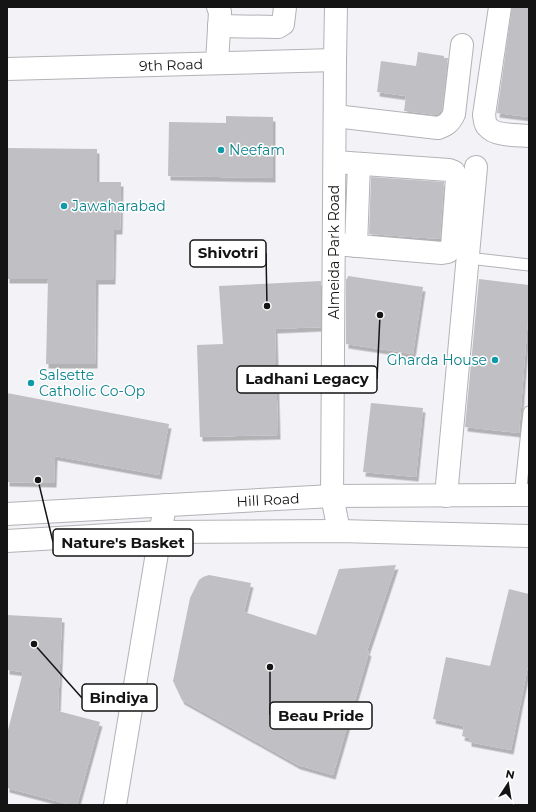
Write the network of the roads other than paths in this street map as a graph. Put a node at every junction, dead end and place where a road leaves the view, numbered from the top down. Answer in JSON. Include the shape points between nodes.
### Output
{"nodes":[{"id":1,"x":285,"y":7,"type":"edge"},
{"id":2,"x":336,"y":7,"type":"edge"},
{"id":3,"x":500,"y":7,"type":"edge"},
{"id":4,"x":219,"y":16,"type":"edge"},
{"id":5,"x":462,"y":44,"type":"dead end"},
{"id":6,"x":335,"y":60,"type":"junction"},
{"id":7,"x":217,"y":64,"type":"junction"},
{"id":8,"x":7,"y":69,"type":"edge"},
{"id":9,"x":335,"y":116,"type":"junction"},
{"id":10,"x":529,"y":136,"type":"edge"},
{"id":11,"x":335,"y":162,"type":"junction"},
{"id":12,"x":359,"y":164,"type":"junction"},
{"id":13,"x":476,"y":168,"type":"dead end"},
{"id":14,"x":345,"y":245,"type":"junction"},
{"id":15,"x":468,"y":258,"type":"junction"},
{"id":16,"x":529,"y":265,"type":"edge"},
{"id":17,"x":529,"y":412,"type":"edge"},
{"id":18,"x":524,"y":495,"type":"edge"},
{"id":19,"x":332,"y":496,"type":"junction"},
{"id":20,"x":446,"y":496,"type":"junction"},
{"id":21,"x":165,"y":506,"type":"junction"},
{"id":22,"x":7,"y":514,"type":"edge"},
{"id":23,"x":339,"y":531,"type":"junction"},
{"id":24,"x":160,"y":532,"type":"junction"},
{"id":25,"x":529,"y":536,"type":"edge"},
{"id":26,"x":7,"y":541,"type":"edge"},
{"id":27,"x":115,"y":805,"type":"edge"}],
"edges":[{"from":1,"to":4,"type":"street","via":[[283,24],[278,27]]},
{"from":2,"to":6,"type":"street","name":"Almeida Park Road"},
{"from":3,"to":10,"type":"street","via":[[484,115],[485,123],[492,132]]},
{"from":4,"to":7,"type":"street"},
{"from":5,"to":9,"type":"street","via":[[454,114],[445,126],[438,128]]},
{"from":6,"to":7,"type":"street","name":"9th Road"},
{"from":6,"to":9,"type":"street","name":"Almeida Park Road"},
{"from":7,"to":8,"type":"street","name":"9th Road"},
{"from":9,"to":11,"type":"street","name":"Almeida Park Road"},
{"from":11,"to":12,"type":"street"},
{"from":11,"to":14,"type":"street","name":"Almeida Park Road"},
{"from":12,"to":14,"type":"street"},
{"from":12,"to":14,"type":"street","via":[[454,172],[457,178],[452,247],[448,252],[442,253]]},
{"from":13,"to":15,"type":"street"},
{"from":14,"to":19,"type":"street","name":"Almeida Park Road"},
{"from":15,"to":16,"type":"lane"},
{"from":15,"to":20,"type":"street"},
{"from":17,"to":18,"type":"lane"},
{"from":18,"to":20,"type":"street","name":"Hill Road"},
{"from":19,"to":20,"type":"street","name":"Hill Road"},
{"from":19,"to":21,"type":"street","name":"Hill Road"},
{"from":19,"to":23,"type":"street","name":"Almeida Park Road"},
{"from":21,"to":22,"type":"street","name":"Hill Road"},
{"from":21,"to":24,"type":"street"},
{"from":23,"to":24,"type":"street"},
{"from":23,"to":25,"type":"street"},
{"from":24,"to":26,"type":"street"},
{"from":24,"to":27,"type":"street"}]}
